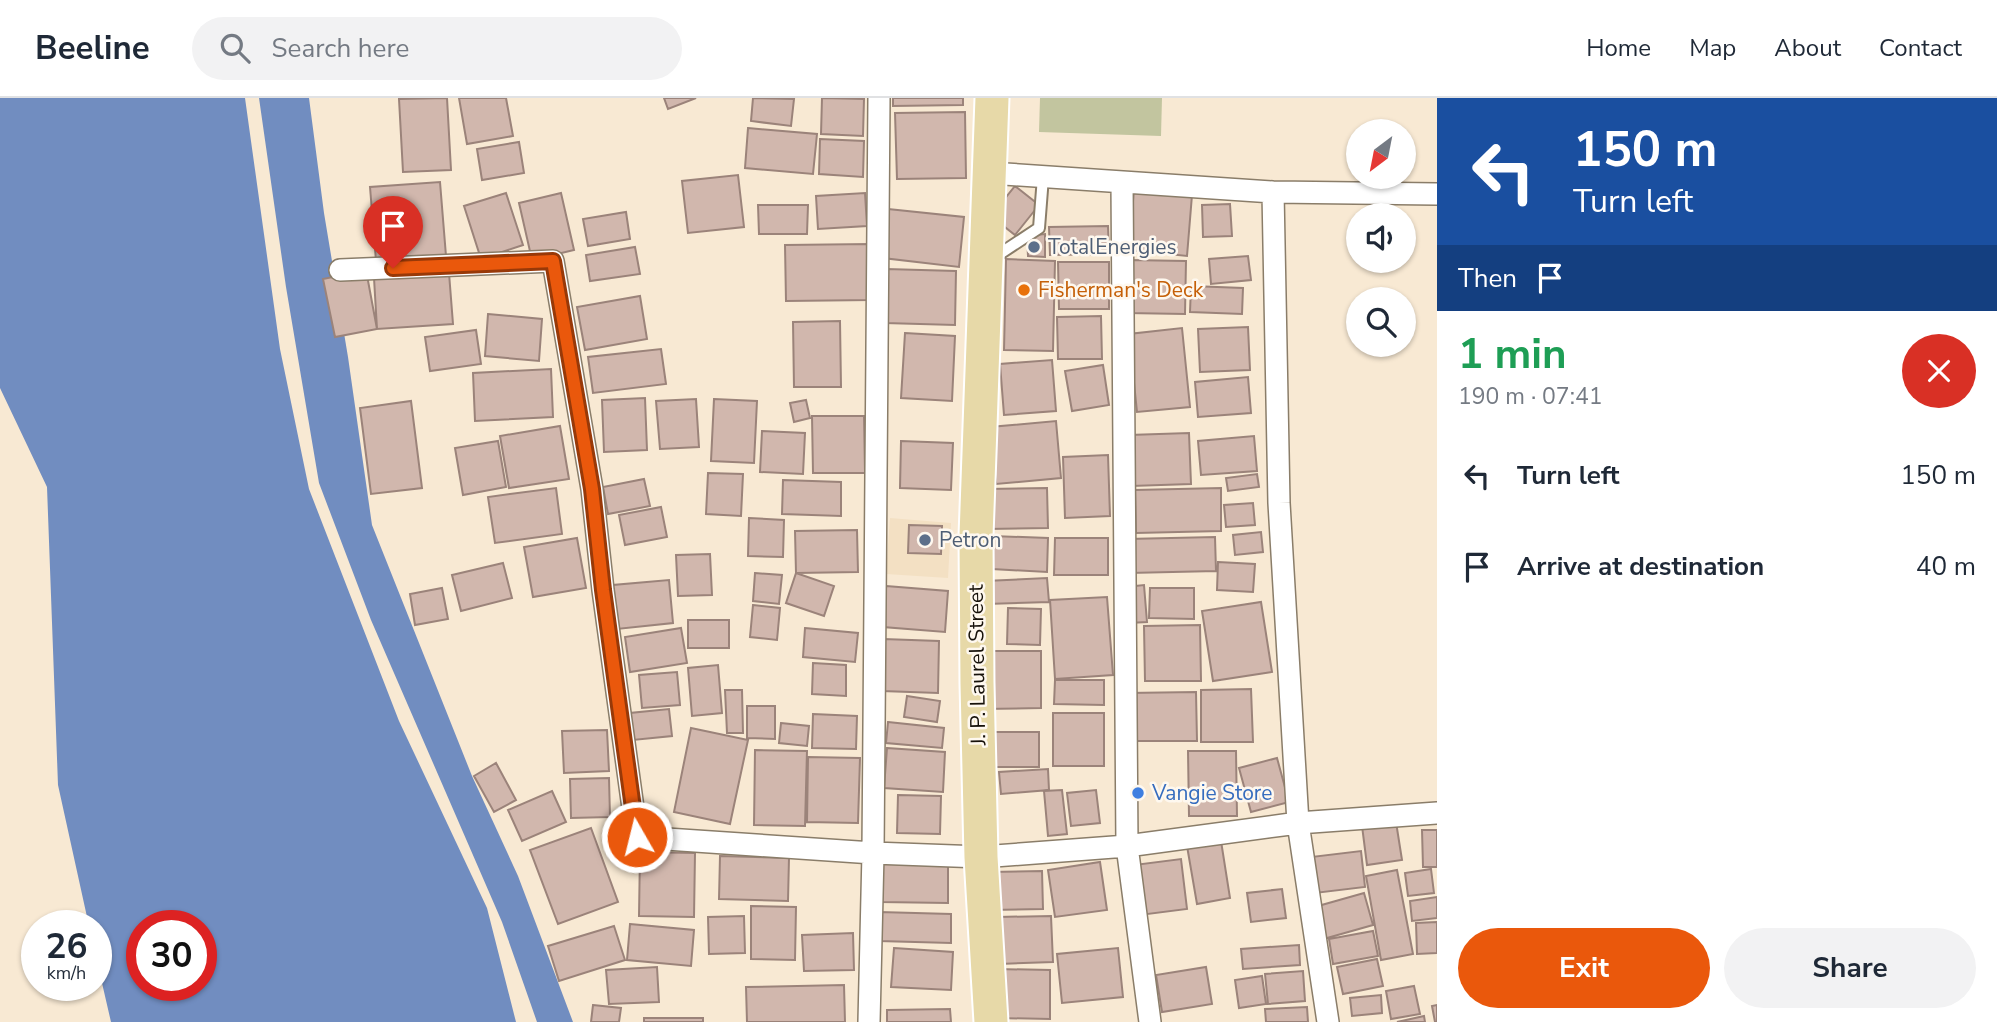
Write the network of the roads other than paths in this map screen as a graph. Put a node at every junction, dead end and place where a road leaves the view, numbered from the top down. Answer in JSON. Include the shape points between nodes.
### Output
{"nodes":[{"id":1,"x":879,"y":98,"type":"edge"},
{"id":2,"x":992,"y":98,"type":"edge"},
{"id":3,"x":990,"y":173,"type":"junction"},
{"id":4,"x":1044,"y":177,"type":"junction"},
{"id":5,"x":1122,"y":182,"type":"junction"},
{"id":6,"x":1273,"y":192,"type":"junction"},
{"id":7,"x":1437,"y":194,"type":"edge"},
{"id":8,"x":986,"y":263,"type":"junction"},
{"id":9,"x":340,"y":270,"type":"dead end"},
{"id":10,"x":1437,"y":813,"type":"edge"},
{"id":11,"x":1298,"y":823,"type":"junction"},
{"id":12,"x":1126,"y":846,"type":"junction"},
{"id":13,"x":873,"y":853,"type":"junction"},
{"id":14,"x":981,"y":857,"type":"junction"},
{"id":15,"x":869,"y":1022,"type":"edge"},
{"id":16,"x":991,"y":1022,"type":"edge"},
{"id":17,"x":1150,"y":1022,"type":"edge"},
{"id":18,"x":1328,"y":1022,"type":"edge"}],
"edges":[{"from":1,"to":13,"type":"street"},
{"from":2,"to":3,"type":"main road","name":"J. P. Laurel Street"},
{"from":3,"to":4,"type":"street"},
{"from":3,"to":8,"type":"main road","name":"J. P. Laurel Street"},
{"from":4,"to":5,"type":"street"},
{"from":4,"to":8,"type":"lane","via":[[1040,228]]},
{"from":5,"to":6,"type":"street"},
{"from":5,"to":12,"type":"street"},
{"from":6,"to":7,"type":"street"},
{"from":6,"to":11,"type":"street","via":[[1279,503]]},
{"from":8,"to":14,"type":"main road","name":"J. P. Laurel Street","via":[[976,536]]},
{"from":9,"to":13,"type":"street","via":[[553,261],[592,489],[637,837]]},
{"from":10,"to":11,"type":"street"},
{"from":11,"to":12,"type":"street"},
{"from":11,"to":18,"type":"street"},
{"from":12,"to":14,"type":"street"},
{"from":12,"to":17,"type":"street"},
{"from":13,"to":14,"type":"street"},
{"from":13,"to":15,"type":"street"},
{"from":14,"to":16,"type":"main road","name":"J. P. Laurel Street"}]}
